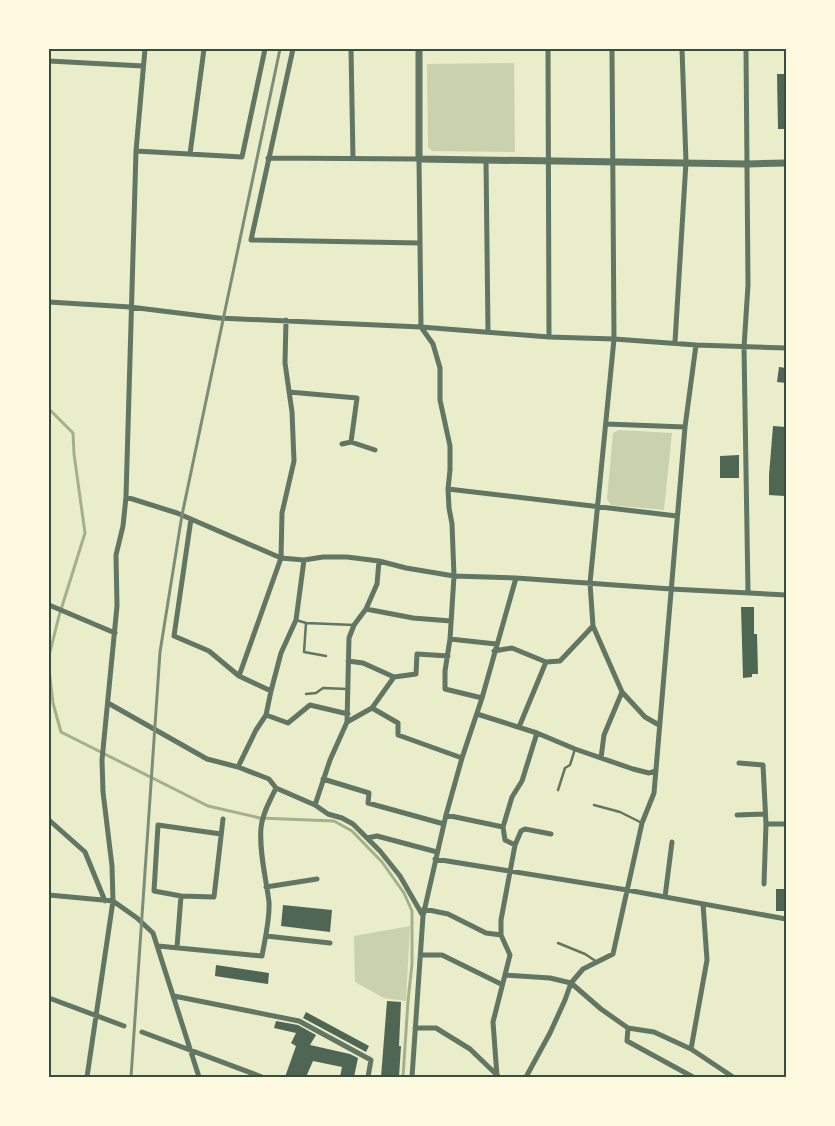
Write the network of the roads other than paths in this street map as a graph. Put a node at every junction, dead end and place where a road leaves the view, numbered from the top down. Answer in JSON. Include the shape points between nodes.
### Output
{"nodes":[{"id":1,"x":145,"y":49,"type":"edge"},
{"id":2,"x":204,"y":49,"type":"edge"},
{"id":3,"x":265,"y":49,"type":"edge"},
{"id":4,"x":293,"y":49,"type":"edge"},
{"id":5,"x":351,"y":49,"type":"edge"},
{"id":6,"x":420,"y":49,"type":"edge"},
{"id":7,"x":548,"y":49,"type":"edge"},
{"id":8,"x":612,"y":49,"type":"edge"},
{"id":9,"x":682,"y":49,"type":"edge"},
{"id":10,"x":746,"y":49,"type":"edge"},
{"id":11,"x":49,"y":61,"type":"edge"},
{"id":12,"x":143,"y":66,"type":"junction"},
{"id":13,"x":136,"y":151,"type":"junction"},
{"id":14,"x":190,"y":154,"type":"junction"},
{"id":15,"x":268,"y":158,"type":"junction"},
{"id":16,"x":353,"y":159,"type":"junction"},
{"id":17,"x":419,"y":159,"type":"junction"},
{"id":18,"x":486,"y":160,"type":"junction"},
{"id":19,"x":549,"y":161,"type":"junction"},
{"id":20,"x":613,"y":161,"type":"junction"},
{"id":21,"x":686,"y":162,"type":"junction"},
{"id":22,"x":786,"y":163,"type":"edge"},
{"id":23,"x":747,"y":164,"type":"junction"},
{"id":24,"x":420,"y":243,"type":"junction"},
{"id":25,"x":49,"y":302,"type":"edge"},
{"id":26,"x":130,"y":307,"type":"junction"},
{"id":27,"x":286,"y":320,"type":"junction"},
{"id":28,"x":421,"y":327,"type":"junction"},
{"id":29,"x":488,"y":332,"type":"junction"},
{"id":30,"x":549,"y":337,"type":"junction"},
{"id":31,"x":614,"y":339,"type":"junction"},
{"id":32,"x":675,"y":342,"type":"junction"},
{"id":33,"x":696,"y":345,"type":"junction"},
{"id":34,"x":744,"y":347,"type":"junction"},
{"id":35,"x":786,"y":348,"type":"edge"},
{"id":36,"x":289,"y":392,"type":"junction"},
{"id":37,"x":606,"y":424,"type":"junction"},
{"id":38,"x":685,"y":427,"type":"junction"},
{"id":39,"x":351,"y":442,"type":"junction"},
{"id":40,"x":342,"y":444,"type":"dead end"},
{"id":41,"x":375,"y":450,"type":"dead end"},
{"id":42,"x":448,"y":489,"type":"junction"},
{"id":43,"x":126,"y":497,"type":"junction"},
{"id":44,"x":598,"y":507,"type":"junction"},
{"id":45,"x":677,"y":516,"type":"junction"},
{"id":46,"x":191,"y":519,"type":"junction"},
{"id":47,"x":281,"y":558,"type":"junction"},
{"id":48,"x":304,"y":560,"type":"junction"},
{"id":49,"x":379,"y":561,"type":"junction"},
{"id":50,"x":454,"y":576,"type":"junction"},
{"id":51,"x":516,"y":578,"type":"junction"},
{"id":52,"x":590,"y":583,"type":"junction"},
{"id":53,"x":671,"y":589,"type":"junction"},
{"id":54,"x":748,"y":592,"type":"junction"},
{"id":55,"x":786,"y":595,"type":"edge"},
{"id":56,"x":49,"y":605,"type":"edge"},
{"id":57,"x":366,"y":609,"type":"junction"},
{"id":58,"x":296,"y":620,"type":"junction"},
{"id":59,"x":450,"y":621,"type":"junction"},
{"id":60,"x":306,"y":623,"type":"junction"},
{"id":61,"x":354,"y":625,"type":"junction"},
{"id":62,"x":593,"y":626,"type":"junction"},
{"id":63,"x":115,"y":633,"type":"junction"},
{"id":64,"x":450,"y":639,"type":"junction"},
{"id":65,"x":496,"y":644,"type":"junction"},
{"id":66,"x":494,"y":651,"type":"junction"},
{"id":67,"x":326,"y":656,"type":"dead end"},
{"id":68,"x":448,"y":656,"type":"junction"},
{"id":69,"x":348,"y":661,"type":"junction"},
{"id":70,"x":546,"y":662,"type":"junction"},
{"id":71,"x":239,"y":676,"type":"junction"},
{"id":72,"x":394,"y":677,"type":"junction"},
{"id":73,"x":348,"y":689,"type":"junction"},
{"id":74,"x":270,"y":691,"type":"junction"},
{"id":75,"x":622,"y":692,"type":"junction"},
{"id":76,"x":306,"y":694,"type":"dead end"},
{"id":77,"x":482,"y":698,"type":"junction"},
{"id":78,"x":108,"y":703,"type":"junction"},
{"id":79,"x":372,"y":708,"type":"junction"},
{"id":80,"x":348,"y":714,"type":"junction"},
{"id":81,"x":477,"y":714,"type":"junction"},
{"id":82,"x":266,"y":715,"type":"junction"},
{"id":83,"x":347,"y":722,"type":"junction"},
{"id":84,"x":659,"y":725,"type":"junction"},
{"id":85,"x":519,"y":727,"type":"junction"},
{"id":86,"x":537,"y":733,"type":"junction"},
{"id":87,"x":575,"y":749,"type":"junction"},
{"id":88,"x":462,"y":758,"type":"junction"},
{"id":89,"x":601,"y":758,"type":"junction"},
{"id":90,"x":739,"y":763,"type":"dead end"},
{"id":91,"x":238,"y":767,"type":"junction"},
{"id":92,"x":655,"y":771,"type":"junction"},
{"id":93,"x":323,"y":780,"type":"junction"},
{"id":94,"x":276,"y":788,"type":"junction"},
{"id":95,"x":558,"y":790,"type":"dead end"},
{"id":96,"x":315,"y":805,"type":"junction"},
{"id":97,"x":594,"y":805,"type":"dead end"},
{"id":98,"x":765,"y":814,"type":"junction"},
{"id":99,"x":446,"y":815,"type":"junction"},
{"id":100,"x":737,"y":815,"type":"dead end"},
{"id":101,"x":223,"y":819,"type":"dead end"},
{"id":102,"x":49,"y":820,"type":"edge"},
{"id":103,"x":642,"y":823,"type":"junction"},
{"id":104,"x":444,"y":824,"type":"junction"},
{"id":105,"x":766,"y":824,"type":"junction"},
{"id":106,"x":786,"y":824,"type":"edge"},
{"id":107,"x":503,"y":828,"type":"junction"},
{"id":108,"x":221,"y":834,"type":"junction"},
{"id":109,"x":551,"y":834,"type":"dead end"},
{"id":110,"x":367,"y":838,"type":"junction"},
{"id":111,"x":672,"y":842,"type":"dead end"},
{"id":112,"x":514,"y":845,"type":"junction"},
{"id":113,"x":437,"y":852,"type":"junction"},
{"id":114,"x":435,"y":859,"type":"junction"},
{"id":115,"x":509,"y":872,"type":"junction"},
{"id":116,"x":317,"y":878,"type":"dead end"},
{"id":117,"x":764,"y":884,"type":"dead end"},
{"id":118,"x":266,"y":887,"type":"junction"},
{"id":119,"x":627,"y":890,"type":"junction"},
{"id":120,"x":49,"y":895,"type":"edge"},
{"id":121,"x":181,"y":896,"type":"junction"},
{"id":122,"x":665,"y":897,"type":"junction"},
{"id":123,"x":105,"y":900,"type":"junction"},
{"id":124,"x":113,"y":902,"type":"junction"},
{"id":125,"x":703,"y":904,"type":"junction"},
{"id":126,"x":424,"y":908,"type":"junction"},
{"id":127,"x":423,"y":916,"type":"junction"},
{"id":128,"x":786,"y":919,"type":"edge"},
{"id":129,"x":501,"y":935,"type":"junction"},
{"id":130,"x":266,"y":936,"type":"junction"},
{"id":131,"x":330,"y":943,"type":"dead end"},
{"id":132,"x":558,"y":943,"type":"dead end"},
{"id":133,"x":158,"y":946,"type":"junction"},
{"id":134,"x":177,"y":947,"type":"junction"},
{"id":135,"x":421,"y":954,"type":"junction"},
{"id":136,"x":597,"y":962,"type":"junction"},
{"id":137,"x":505,"y":975,"type":"junction"},
{"id":138,"x":571,"y":983,"type":"junction"},
{"id":139,"x":501,"y":984,"type":"junction"},
{"id":140,"x":174,"y":996,"type":"junction"},
{"id":141,"x":49,"y":998,"type":"edge"},
{"id":142,"x":96,"y":1016,"type":"junction"},
{"id":143,"x":124,"y":1026,"type":"dead end"},
{"id":144,"x":415,"y":1028,"type":"junction"},
{"id":145,"x":628,"y":1028,"type":"junction"},
{"id":146,"x":142,"y":1032,"type":"dead end"},
{"id":147,"x":691,"y":1049,"type":"junction"},
{"id":148,"x":190,"y":1050,"type":"junction"},
{"id":149,"x":87,"y":1077,"type":"edge"},
{"id":150,"x":199,"y":1077,"type":"edge"},
{"id":151,"x":262,"y":1077,"type":"edge"},
{"id":152,"x":368,"y":1077,"type":"edge"},
{"id":153,"x":412,"y":1077,"type":"edge"},
{"id":154,"x":497,"y":1077,"type":"edge"},
{"id":155,"x":526,"y":1077,"type":"edge"},
{"id":156,"x":693,"y":1077,"type":"edge"},
{"id":157,"x":733,"y":1077,"type":"edge"}],
"edges":[{"from":1,"to":12,"type":"street"},
{"from":2,"to":14,"type":"street"},
{"from":3,"to":14,"type":"street","via":[[242,157]]},
{"from":4,"to":15,"type":"street"},
{"from":5,"to":16,"type":"street"},
{"from":6,"to":17,"type":"street"},
{"from":7,"to":19,"type":"street"},
{"from":8,"to":20,"type":"street"},
{"from":9,"to":21,"type":"street"},
{"from":10,"to":23,"type":"street"},
{"from":11,"to":12,"type":"street"},
{"from":12,"to":13,"type":"street"},
{"from":13,"to":14,"type":"street"},
{"from":13,"to":26,"type":"street"},
{"from":15,"to":16,"type":"street"},
{"from":15,"to":24,"type":"street","via":[[251,240]]},
{"from":16,"to":17,"type":"street"},
{"from":17,"to":18,"type":"street"},
{"from":17,"to":24,"type":"street"},
{"from":18,"to":19,"type":"street"},
{"from":18,"to":29,"type":"street"},
{"from":19,"to":20,"type":"street"},
{"from":19,"to":30,"type":"street"},
{"from":20,"to":21,"type":"street"},
{"from":20,"to":31,"type":"street"},
{"from":21,"to":23,"type":"street"},
{"from":21,"to":32,"type":"street"},
{"from":22,"to":23,"type":"street"},
{"from":23,"to":34,"type":"street","via":[[748,285]]},
{"from":24,"to":28,"type":"street"},
{"from":25,"to":26,"type":"street"},
{"from":26,"to":27,"type":"street","via":[[219,318]]},
{"from":26,"to":43,"type":"street"},
{"from":27,"to":28,"type":"street"},
{"from":27,"to":36,"type":"street","via":[[285,363]]},
{"from":28,"to":29,"type":"street"},
{"from":28,"to":42,"type":"street","via":[[433,344],[440,368],[440,400],[450,446]]},
{"from":29,"to":30,"type":"street"},
{"from":30,"to":31,"type":"street"},
{"from":31,"to":32,"type":"street"},
{"from":31,"to":37,"type":"street"},
{"from":32,"to":33,"type":"street"},
{"from":33,"to":34,"type":"street"},
{"from":33,"to":38,"type":"street"},
{"from":34,"to":35,"type":"street"},
{"from":34,"to":54,"type":"street"},
{"from":36,"to":39,"type":"street","via":[[357,398]]},
{"from":36,"to":47,"type":"street","via":[[294,461],[282,513]]},
{"from":37,"to":38,"type":"street"},
{"from":37,"to":44,"type":"street"},
{"from":38,"to":45,"type":"street"},
{"from":39,"to":40,"type":"street"},
{"from":39,"to":41,"type":"street"},
{"from":42,"to":44,"type":"street"},
{"from":42,"to":50,"type":"street"},
{"from":43,"to":46,"type":"street"},
{"from":43,"to":63,"type":"street","via":[[124,526],[116,555]]},
{"from":44,"to":45,"type":"street"},
{"from":44,"to":52,"type":"street"},
{"from":45,"to":53,"type":"street"},
{"from":46,"to":47,"type":"street"},
{"from":46,"to":71,"type":"street","via":[[174,636],[209,651]]},
{"from":47,"to":48,"type":"street"},
{"from":47,"to":71,"type":"street"},
{"from":48,"to":49,"type":"street","via":[[339,557]]},
{"from":48,"to":58,"type":"street"},
{"from":49,"to":50,"type":"street"},
{"from":49,"to":57,"type":"street","via":[[377,584]]},
{"from":50,"to":51,"type":"street"},
{"from":50,"to":59,"type":"street"},
{"from":51,"to":52,"type":"street"},
{"from":51,"to":65,"type":"street"},
{"from":52,"to":53,"type":"street"},
{"from":52,"to":62,"type":"street"},
{"from":53,"to":54,"type":"street"},
{"from":53,"to":84,"type":"street"},
{"from":54,"to":55,"type":"street"},
{"from":56,"to":63,"type":"street"},
{"from":57,"to":59,"type":"street"},
{"from":57,"to":61,"type":"street"},
{"from":58,"to":60,"type":"lane"},
{"from":58,"to":74,"type":"street","via":[[281,653]]},
{"from":59,"to":64,"type":"street"},
{"from":60,"to":61,"type":"lane"},
{"from":60,"to":67,"type":"lane","via":[[304,652]]},
{"from":61,"to":69,"type":"street","via":[[349,638]]},
{"from":62,"to":70,"type":"street","via":[[560,661]]},
{"from":62,"to":75,"type":"street"},
{"from":63,"to":78,"type":"street"},
{"from":64,"to":65,"type":"street"},
{"from":64,"to":68,"type":"street"},
{"from":65,"to":66,"type":"street"},
{"from":66,"to":70,"type":"street","via":[[512,648]]},
{"from":66,"to":77,"type":"street"},
{"from":68,"to":72,"type":"street","via":[[417,654],[416,674]]},
{"from":68,"to":77,"type":"street","via":[[445,689]]},
{"from":69,"to":72,"type":"street"},
{"from":69,"to":73,"type":"street"},
{"from":70,"to":85,"type":"street"},
{"from":71,"to":74,"type":"street"},
{"from":72,"to":79,"type":"street"},
{"from":73,"to":76,"type":"lane","via":[[323,688]]},
{"from":73,"to":80,"type":"street"},
{"from":74,"to":82,"type":"street"},
{"from":75,"to":84,"type":"street","via":[[645,717]]},
{"from":75,"to":89,"type":"street","via":[[604,735]]},
{"from":77,"to":81,"type":"street"},
{"from":78,"to":91,"type":"street","via":[[207,760]]},
{"from":78,"to":124,"type":"street","via":[[102,760]]},
{"from":79,"to":83,"type":"street"},
{"from":79,"to":88,"type":"street","via":[[398,723],[398,735]]},
{"from":80,"to":82,"type":"street","via":[[310,704],[288,723]]},
{"from":80,"to":83,"type":"street"},
{"from":81,"to":85,"type":"street"},
{"from":81,"to":88,"type":"street"},
{"from":82,"to":91,"type":"street"},
{"from":83,"to":93,"type":"street"},
{"from":84,"to":92,"type":"street"},
{"from":85,"to":86,"type":"street"},
{"from":86,"to":87,"type":"street"},
{"from":86,"to":107,"type":"street"},
{"from":87,"to":89,"type":"street"},
{"from":87,"to":95,"type":"lane"},
{"from":88,"to":99,"type":"street"},
{"from":89,"to":92,"type":"street","via":[[633,769]]},
{"from":90,"to":98,"type":"street","via":[[763,765]]},
{"from":91,"to":94,"type":"street","via":[[269,779]]},
{"from":92,"to":103,"type":"street","via":[[654,793]]},
{"from":93,"to":96,"type":"street"},
{"from":93,"to":104,"type":"street","via":[[369,793],[368,803]]},
{"from":94,"to":96,"type":"street"},
{"from":94,"to":118,"type":"street","via":[[261,828]]},
{"from":96,"to":110,"type":"street","via":[[353,824]]},
{"from":97,"to":103,"type":"lane","via":[[620,812]]},
{"from":98,"to":100,"type":"street"},
{"from":98,"to":105,"type":"street"},
{"from":99,"to":104,"type":"street"},
{"from":99,"to":107,"type":"street"},
{"from":101,"to":108,"type":"street"},
{"from":102,"to":123,"type":"street","via":[[85,852]]},
{"from":103,"to":119,"type":"street"},
{"from":104,"to":113,"type":"street"},
{"from":105,"to":106,"type":"street"},
{"from":105,"to":117,"type":"street"},
{"from":107,"to":112,"type":"street","via":[[505,840]]},
{"from":108,"to":121,"type":"street","via":[[214,897]]},
{"from":108,"to":121,"type":"street","via":[[158,825],[154,892]]},
{"from":109,"to":112,"type":"street","via":[[525,829]]},
{"from":110,"to":113,"type":"street","via":[[378,836]]},
{"from":110,"to":127,"type":"street","via":[[400,876]]},
{"from":111,"to":122,"type":"street"},
{"from":112,"to":115,"type":"street"},
{"from":113,"to":114,"type":"street"},
{"from":114,"to":115,"type":"street"},
{"from":114,"to":126,"type":"street"},
{"from":115,"to":119,"type":"street"},
{"from":115,"to":129,"type":"street"},
{"from":116,"to":118,"type":"street"},
{"from":118,"to":130,"type":"street","via":[[269,904]]},
{"from":119,"to":122,"type":"street"},
{"from":119,"to":136,"type":"street","via":[[613,954]]},
{"from":120,"to":123,"type":"street"},
{"from":121,"to":134,"type":"street"},
{"from":122,"to":125,"type":"street"},
{"from":123,"to":124,"type":"street"},
{"from":124,"to":133,"type":"street","via":[[153,933]]},
{"from":124,"to":142,"type":"street"},
{"from":125,"to":128,"type":"street"},
{"from":125,"to":147,"type":"street","via":[[707,960]]},
{"from":126,"to":127,"type":"street"},
{"from":126,"to":129,"type":"street","via":[[448,914],[486,933]]},
{"from":127,"to":135,"type":"street"},
{"from":129,"to":137,"type":"street","via":[[510,956]]},
{"from":130,"to":131,"type":"street"},
{"from":130,"to":134,"type":"street","via":[[262,956]]},
{"from":132,"to":136,"type":"lane"},
{"from":133,"to":134,"type":"street"},
{"from":133,"to":140,"type":"street"},
{"from":135,"to":139,"type":"street","via":[[442,955]]},
{"from":135,"to":144,"type":"street"},
{"from":136,"to":138,"type":"street","via":[[583,968]]},
{"from":137,"to":138,"type":"street"},
{"from":137,"to":139,"type":"street"},
{"from":138,"to":145,"type":"street"},
{"from":138,"to":155,"type":"street","via":[[550,1033]]},
{"from":139,"to":154,"type":"street","via":[[493,1022]]},
{"from":140,"to":148,"type":"street"},
{"from":140,"to":152,"type":"street","via":[[299,1021],[371,1060]]},
{"from":141,"to":142,"type":"street"},
{"from":142,"to":143,"type":"street"},
{"from":142,"to":149,"type":"street"},
{"from":144,"to":153,"type":"street"},
{"from":144,"to":154,"type":"street","via":[[436,1028],[470,1049]]},
{"from":145,"to":147,"type":"street","via":[[654,1032]]},
{"from":145,"to":156,"type":"street","via":[[626,1040]]},
{"from":146,"to":148,"type":"street"},
{"from":147,"to":157,"type":"street"},
{"from":148,"to":150,"type":"street"},
{"from":148,"to":151,"type":"street"}]}
